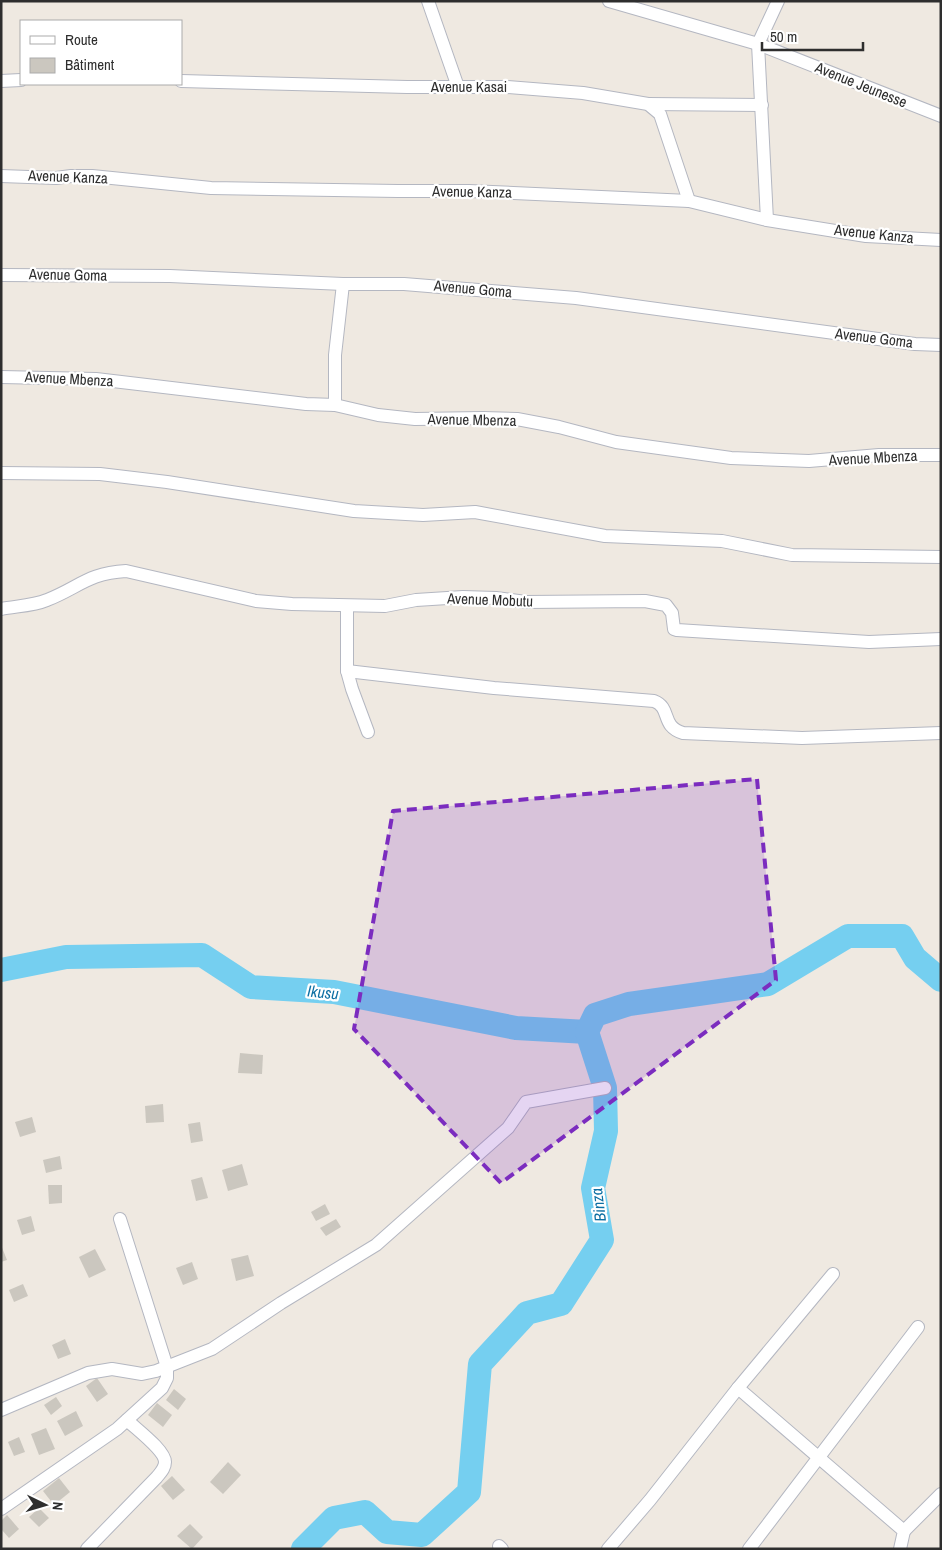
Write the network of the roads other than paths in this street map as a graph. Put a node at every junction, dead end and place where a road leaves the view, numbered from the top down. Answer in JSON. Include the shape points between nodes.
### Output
{"nodes":[{"id":1,"x":428,"y":1,"type":"edge"},
{"id":2,"x":778,"y":1,"type":"edge"},
{"id":3,"x":612,"y":2,"type":"edge"},
{"id":4,"x":758,"y":44,"type":"junction"},
{"id":5,"x":20,"y":80,"type":"edge"},
{"id":6,"x":1,"y":81,"type":"edge"},
{"id":7,"x":182,"y":81,"type":"edge"},
{"id":8,"x":458,"y":87,"type":"junction"},
{"id":9,"x":648,"y":104,"type":"junction"},
{"id":10,"x":762,"y":106,"type":"junction"},
{"id":11,"x":941,"y":116,"type":"edge"},
{"id":12,"x":1,"y":176,"type":"edge"},
{"id":13,"x":689,"y":202,"type":"junction"},
{"id":14,"x":767,"y":220,"type":"junction"},
{"id":15,"x":941,"y":240,"type":"edge"},
{"id":16,"x":1,"y":274,"type":"edge"},
{"id":17,"x":343,"y":284,"type":"junction"},
{"id":18,"x":941,"y":345,"type":"edge"},
{"id":19,"x":1,"y":377,"type":"edge"},
{"id":20,"x":335,"y":405,"type":"junction"},
{"id":21,"x":941,"y":455,"type":"edge"},
{"id":22,"x":1,"y":473,"type":"edge"},
{"id":23,"x":941,"y":557,"type":"edge"},
{"id":24,"x":347,"y":606,"type":"junction"},
{"id":25,"x":1,"y":609,"type":"edge"},
{"id":26,"x":941,"y":639,"type":"edge"},
{"id":27,"x":347,"y":670,"type":"junction"},
{"id":28,"x":368,"y":732,"type":"dead end"},
{"id":29,"x":941,"y":733,"type":"edge"},
{"id":30,"x":604,"y":1088,"type":"dead end"},
{"id":31,"x":120,"y":1219,"type":"dead end"},
{"id":32,"x":833,"y":1274,"type":"dead end"},
{"id":33,"x":918,"y":1327,"type":"dead end"},
{"id":34,"x":167,"y":1367,"type":"junction"},
{"id":35,"x":738,"y":1388,"type":"junction"},
{"id":36,"x":1,"y":1410,"type":"edge"},
{"id":37,"x":127,"y":1420,"type":"junction"},
{"id":38,"x":820,"y":1458,"type":"junction"},
{"id":39,"x":941,"y":1494,"type":"edge"},
{"id":40,"x":1,"y":1509,"type":"edge"},
{"id":41,"x":904,"y":1531,"type":"junction"},
{"id":42,"x":87,"y":1549,"type":"edge"},
{"id":43,"x":608,"y":1549,"type":"edge"},
{"id":44,"x":750,"y":1549,"type":"edge"},
{"id":45,"x":900,"y":1549,"type":"edge"}],
"edges":[{"from":1,"to":8,"type":"street"},
{"from":2,"to":4,"type":"street"},
{"from":3,"to":4,"type":"street","name":"Avenue Jeunesse"},
{"from":4,"to":10,"type":"street"},
{"from":4,"to":11,"type":"street","name":"Avenue Jeunesse"},
{"from":5,"to":6,"type":"street"},
{"from":7,"to":8,"type":"street","name":"Avenue Kasai"},
{"from":8,"to":9,"type":"street","name":"Avenue Kasai","via":[[574,92]]},
{"from":9,"to":10,"type":"street","name":"Avenue Kasai"},
{"from":9,"to":13,"type":"street","via":[[660,114]]},
{"from":10,"to":14,"type":"street"},
{"from":12,"to":13,"type":"street","name":"Avenue Kanza","via":[[92,176],[211,188],[469,190]]},
{"from":13,"to":14,"type":"street","name":"Avenue Kanza"},
{"from":14,"to":15,"type":"street","name":"Avenue Kanza","via":[[866,236]]},
{"from":16,"to":17,"type":"street","name":"Avenue Goma","via":[[170,276]]},
{"from":17,"to":18,"type":"street","name":"Avenue Goma","via":[[404,284],[576,298]]},
{"from":17,"to":20,"type":"street","via":[[335,355]]},
{"from":19,"to":20,"type":"street","name":"Avenue Mbenza","via":[[96,379]]},
{"from":20,"to":21,"type":"street","name":"Avenue Mbenza","via":[[415,419],[517,419],[616,442],[731,458],[809,461],[879,455]]},
{"from":22,"to":23,"type":"street","via":[[100,474],[354,511],[475,512],[605,536],[722,541],[792,555]]},
{"from":24,"to":25,"type":"street","name":"Avenue Mobutu","via":[[256,601],[126,571],[90,577],[46,601]]},
{"from":24,"to":26,"type":"street","name":"Avenue Mobutu","via":[[385,606],[463,597],[526,602],[645,601],[666,605],[677,630],[869,642]]},
{"from":24,"to":27,"type":"street"},
{"from":27,"to":28,"type":"street"},
{"from":27,"to":29,"type":"street","via":[[494,688],[654,701],[664,709],[669,725],[683,733],[802,738]]},
{"from":30,"to":34,"type":"street","via":[[526,1102],[508,1128],[376,1245],[212,1349]]},
{"from":31,"to":34,"type":"street"},
{"from":32,"to":35,"type":"street"},
{"from":33,"to":38,"type":"street"},
{"from":34,"to":36,"type":"street","via":[[142,1374],[98,1370]]},
{"from":34,"to":37,"type":"street","via":[[167,1378],[162,1388]]},
{"from":35,"to":38,"type":"street"},
{"from":35,"to":43,"type":"street"},
{"from":37,"to":40,"type":"street"},
{"from":37,"to":42,"type":"street","via":[[162,1453],[165,1464],[157,1477]]},
{"from":38,"to":41,"type":"street"},
{"from":38,"to":44,"type":"street"},
{"from":39,"to":41,"type":"street"},
{"from":41,"to":45,"type":"street"}]}
